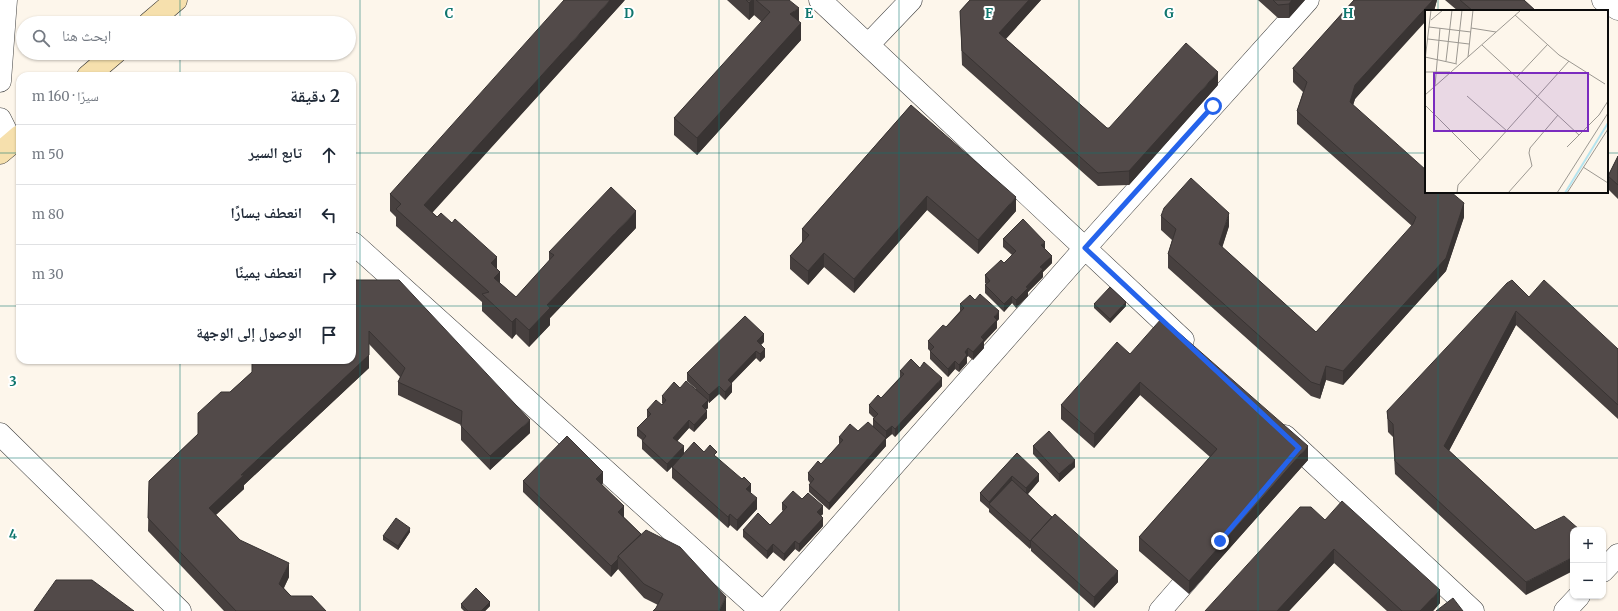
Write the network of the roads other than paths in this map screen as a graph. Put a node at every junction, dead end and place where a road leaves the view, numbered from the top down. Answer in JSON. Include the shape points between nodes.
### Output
{"nodes":[{"id":1,"x":6,"y":0,"type":"edge"},
{"id":2,"x":176,"y":0,"type":"edge"},
{"id":3,"x":820,"y":0,"type":"edge"},
{"id":4,"x":911,"y":0,"type":"edge"},
{"id":5,"x":1308,"y":0,"type":"edge"},
{"id":6,"x":1603,"y":0,"type":"edge"},
{"id":7,"x":1618,"y":9,"type":"edge"},
{"id":8,"x":158,"y":16,"type":"edge"},
{"id":9,"x":868,"y":45,"type":"junction"},
{"id":10,"x":107,"y":60,"type":"edge"},
{"id":11,"x":93,"y":72,"type":"edge"},
{"id":12,"x":0,"y":80,"type":"edge"},
{"id":13,"x":0,"y":119,"type":"edge"},
{"id":14,"x":11,"y":144,"type":"edge"},
{"id":15,"x":356,"y":246,"type":"edge"},
{"id":16,"x":1085,"y":248,"type":"junction"},
{"id":17,"x":1195,"y":351,"type":"edge"},
{"id":18,"x":1270,"y":421,"type":"edge"},
{"id":19,"x":0,"y":434,"type":"edge"},
{"id":20,"x":1299,"y":448,"type":"junction"},
{"id":21,"x":1284,"y":466,"type":"edge"},
{"id":22,"x":1212,"y":551,"type":"edge"},
{"id":23,"x":1618,"y":555,"type":"edge"},
{"id":24,"x":1606,"y":568,"type":"edge"},
{"id":25,"x":1576,"y":599,"type":"edge"},
{"id":26,"x":180,"y":611,"type":"edge"},
{"id":27,"x":761,"y":611,"type":"edge"},
{"id":28,"x":765,"y":611,"type":"edge"},
{"id":29,"x":1160,"y":611,"type":"edge"},
{"id":30,"x":1473,"y":611,"type":"edge"},
{"id":31,"x":1565,"y":611,"type":"edge"}],
"edges":[{"from":1,"to":12,"type":"street"},
{"from":2,"to":8,"type":"main road"},
{"from":3,"to":9,"type":"street"},
{"from":4,"to":9,"type":"street"},
{"from":5,"to":16,"type":"street"},
{"from":6,"to":7,"type":"street"},
{"from":9,"to":16,"type":"street"},
{"from":10,"to":11,"type":"main road"},
{"from":13,"to":14,"type":"street"},
{"from":15,"to":27,"type":"street"},
{"from":16,"to":17,"type":"street"},
{"from":16,"to":28,"type":"street"},
{"from":18,"to":20,"type":"street"},
{"from":19,"to":26,"type":"street"},
{"from":20,"to":21,"type":"street"},
{"from":20,"to":30,"type":"street"},
{"from":22,"to":29,"type":"street"},
{"from":23,"to":24,"type":"street"},
{"from":25,"to":31,"type":"street"}]}
